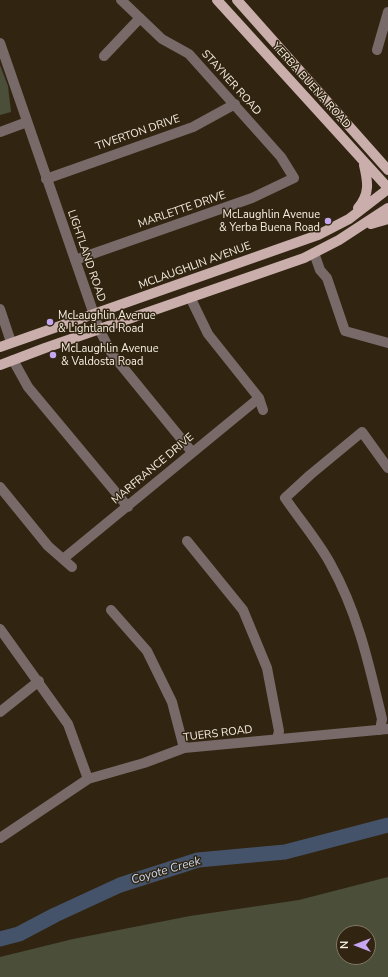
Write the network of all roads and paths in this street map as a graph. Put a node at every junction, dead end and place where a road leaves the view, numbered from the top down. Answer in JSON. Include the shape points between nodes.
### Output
{"nodes":[{"id":1,"x":121,"y":0,"type":"edge"},
{"id":2,"x":217,"y":0,"type":"edge"},
{"id":3,"x":237,"y":0,"type":"edge"},
{"id":4,"x":388,"y":12,"type":"edge"},
{"id":5,"x":140,"y":18,"type":"junction"},
{"id":6,"x":0,"y":43,"type":"edge"},
{"id":7,"x":377,"y":50,"type":"dead end"},
{"id":8,"x":104,"y":56,"type":"dead end"},
{"id":9,"x":235,"y":104,"type":"junction"},
{"id":10,"x":27,"y":122,"type":"junction"},
{"id":11,"x":0,"y":132,"type":"edge"},
{"id":12,"x":364,"y":163,"type":"junction"},
{"id":13,"x":388,"y":170,"type":"edge"},
{"id":14,"x":294,"y":178,"type":"joint"},
{"id":15,"x":46,"y":179,"type":"junction"},
{"id":16,"x":388,"y":188,"type":"edge"},
{"id":17,"x":388,"y":208,"type":"edge"},
{"id":18,"x":349,"y":219,"type":"junction"},
{"id":19,"x":388,"y":219,"type":"edge"},
{"id":20,"x":358,"y":229,"type":"junction"},
{"id":21,"x":314,"y":253,"type":"junction"},
{"id":22,"x":75,"y":260,"type":"junction"},
{"id":23,"x":190,"y":297,"type":"junction"},
{"id":24,"x":0,"y":309,"type":"edge"},
{"id":25,"x":94,"y":315,"type":"junction"},
{"id":26,"x":99,"y":329,"type":"junction"},
{"id":27,"x":11,"y":342,"type":"junction"},
{"id":28,"x":388,"y":343,"type":"edge"},
{"id":29,"x":0,"y":347,"type":"edge"},
{"id":30,"x":13,"y":360,"type":"junction"},
{"id":31,"x":0,"y":366,"type":"edge"},
{"id":32,"x":259,"y":398,"type":"junction"},
{"id":33,"x":264,"y":410,"type":"dead end"},
{"id":34,"x":192,"y":452,"type":"junction"},
{"id":35,"x":388,"y":468,"type":"edge"},
{"id":36,"x":0,"y":487,"type":"edge"},
{"id":37,"x":128,"y":506,"type":"junction"},
{"id":38,"x":187,"y":541,"type":"dead end"},
{"id":39,"x":63,"y":559,"type":"junction"},
{"id":40,"x":72,"y":567,"type":"dead end"},
{"id":41,"x":111,"y":610,"type":"dead end"},
{"id":42,"x":0,"y":629,"type":"edge"},
{"id":43,"x":39,"y":681,"type":"junction"},
{"id":44,"x":0,"y":712,"type":"edge"},
{"id":45,"x":384,"y":729,"type":"edge"},
{"id":46,"x":277,"y":739,"type":"junction"},
{"id":47,"x":184,"y":748,"type":"junction"},
{"id":48,"x":88,"y":779,"type":"junction"},
{"id":49,"x":0,"y":838,"type":"edge"}],
"edges":[{"from":1,"to":5,"type":"street","name":"STAYNER ROAD"},
{"from":2,"to":12,"type":"main road","name":"YERBA BUENA ROAD"},
{"from":3,"to":13,"type":"main road","name":"YERBA BUENA ROAD"},
{"from":4,"to":7,"type":"street"},
{"from":5,"to":8,"type":"street"},
{"from":5,"to":9,"type":"street","name":"STAYNER ROAD","via":[[162,40],[189,54]]},
{"from":6,"to":10,"type":"street","name":"LIGHTLAND ROAD"},
{"from":9,"to":14,"type":"street","name":"STAYNER ROAD","via":[[281,157]]},
{"from":9,"to":15,"type":"street","name":"TIVERTON DRIVE","via":[[193,126]]},
{"from":10,"to":11,"type":"street"},
{"from":10,"to":15,"type":"street","name":"LIGHTLAND ROAD"},
{"from":12,"to":16,"type":"main road","name":"YERBA BUENA ROAD"},
{"from":12,"to":18,"type":"main road","via":[[368,189],[365,200]]},
{"from":14,"to":22,"type":"street","name":"MARLETTE DRIVE","via":[[252,198]]},
{"from":15,"to":22,"type":"street","name":"LIGHTLAND ROAD"},
{"from":16,"to":18,"type":"main road","name":"MCLAUGHLIN AVENUE"},
{"from":17,"to":20,"type":"main road"},
{"from":18,"to":25,"type":"main road","name":"MCLAUGHLIN AVENUE","via":[[318,235]]},
{"from":19,"to":20,"type":"main road"},
{"from":20,"to":21,"type":"main road"},
{"from":21,"to":23,"type":"main road"},
{"from":21,"to":28,"type":"street","via":[[320,270],[327,278],[345,331]]},
{"from":22,"to":25,"type":"street","name":"LIGHTLAND ROAD"},
{"from":23,"to":26,"type":"main road"},
{"from":23,"to":32,"type":"street","via":[[208,334]]},
{"from":24,"to":27,"type":"street"},
{"from":25,"to":26,"type":"street","name":"LIGHTLAND ROAD"},
{"from":25,"to":27,"type":"main road","name":"MCLAUGHLIN AVENUE"},
{"from":26,"to":30,"type":"main road"},
{"from":26,"to":34,"type":"street","name":"LIGHTLAND ROAD","via":[[112,354]]},
{"from":27,"to":29,"type":"main road","name":"MCLAUGHLIN AVENUE"},
{"from":30,"to":31,"type":"main road"},
{"from":30,"to":37,"type":"street","via":[[28,387]]},
{"from":32,"to":33,"type":"street"},
{"from":32,"to":34,"type":"street","name":"MARFRANCE DRIVE"},
{"from":34,"to":37,"type":"street","name":"MARFRANCE DRIVE"},
{"from":35,"to":45,"type":"street","via":[[362,432],[285,498],[330,562],[347,598],[366,648]]},
{"from":36,"to":39,"type":"street","via":[[48,546]]},
{"from":37,"to":39,"type":"street","name":"MARFRANCE DRIVE"},
{"from":38,"to":46,"type":"street","via":[[243,610],[267,668],[279,731]]},
{"from":39,"to":40,"type":"street"},
{"from":41,"to":47,"type":"street","via":[[147,651],[172,702]]},
{"from":42,"to":43,"type":"street"},
{"from":43,"to":44,"type":"street"},
{"from":43,"to":48,"type":"street","via":[[68,724]]},
{"from":45,"to":46,"type":"street","name":"TUERS ROAD"},
{"from":46,"to":47,"type":"street","name":"TUERS ROAD"},
{"from":47,"to":48,"type":"street","name":"TUERS ROAD"},
{"from":48,"to":49,"type":"street","name":"TUERS ROAD"}]}
